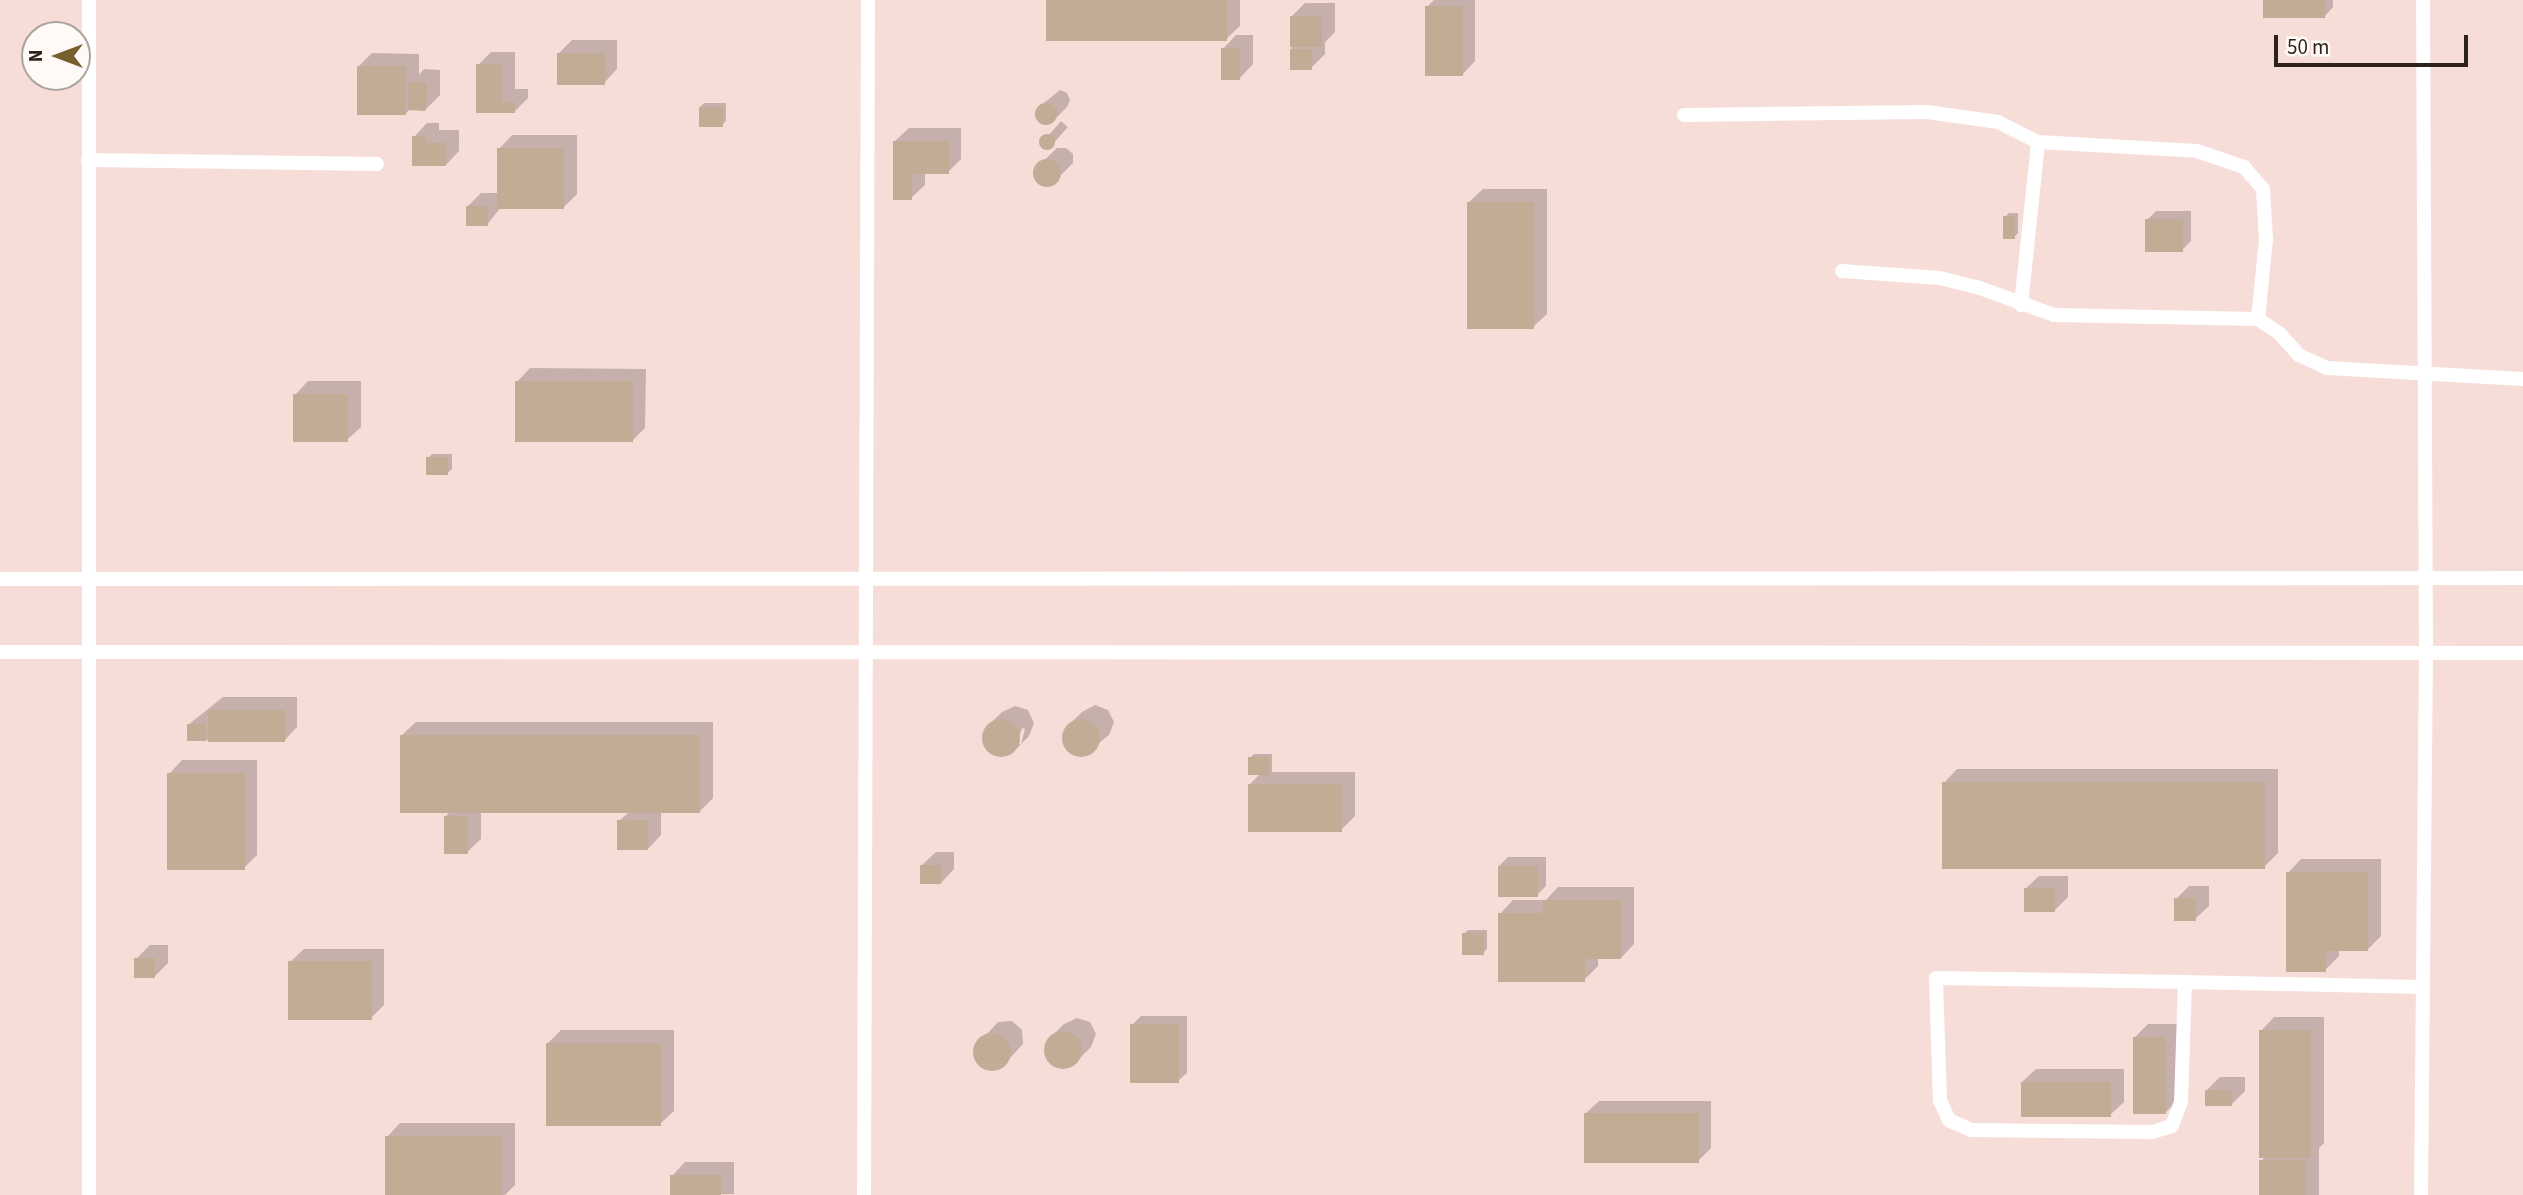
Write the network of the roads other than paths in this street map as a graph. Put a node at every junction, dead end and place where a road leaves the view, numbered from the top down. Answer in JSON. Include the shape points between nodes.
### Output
{"nodes":[{"id":1,"x":89,"y":0,"type":"edge"},
{"id":2,"x":868,"y":0,"type":"edge"},
{"id":3,"x":2423,"y":0,"type":"edge"},
{"id":4,"x":1684,"y":115,"type":"dead end"},
{"id":5,"x":2038,"y":142,"type":"junction"},
{"id":6,"x":88,"y":160,"type":"junction"},
{"id":7,"x":377,"y":164,"type":"dead end"},
{"id":8,"x":1842,"y":271,"type":"dead end"},
{"id":9,"x":2021,"y":305,"type":"junction"},
{"id":10,"x":2258,"y":319,"type":"junction"},
{"id":11,"x":2425,"y":374,"type":"junction"},
{"id":12,"x":2523,"y":379,"type":"edge"},
{"id":13,"x":2426,"y":578,"type":"junction"},
{"id":14,"x":2523,"y":578,"type":"edge"},
{"id":15,"x":0,"y":579,"type":"edge"},
{"id":16,"x":88,"y":579,"type":"junction"},
{"id":17,"x":864,"y":579,"type":"junction"},
{"id":18,"x":0,"y":652,"type":"edge"},
{"id":19,"x":87,"y":652,"type":"junction"},
{"id":20,"x":865,"y":653,"type":"junction"},
{"id":21,"x":2426,"y":653,"type":"junction"},
{"id":22,"x":2523,"y":653,"type":"edge"},
{"id":23,"x":2185,"y":982,"type":"junction"},
{"id":24,"x":2423,"y":987,"type":"junction"},
{"id":25,"x":89,"y":1195,"type":"edge"},
{"id":26,"x":864,"y":1195,"type":"edge"},
{"id":27,"x":2421,"y":1195,"type":"edge"}],
"edges":[{"from":1,"to":6,"type":"lane"},
{"from":2,"to":17,"type":"lane"},
{"from":3,"to":11,"type":"lane"},
{"from":4,"to":5,"type":"lane","via":[[1927,112],[1997,122]]},
{"from":5,"to":9,"type":"lane"},
{"from":5,"to":10,"type":"lane","via":[[2197,151],[2244,167],[2263,189],[2266,239]]},
{"from":6,"to":7,"type":"lane"},
{"from":6,"to":16,"type":"lane"},
{"from":8,"to":9,"type":"lane","via":[[1940,278],[1977,286]]},
{"from":9,"to":10,"type":"lane","via":[[2054,315]]},
{"from":10,"to":11,"type":"lane","via":[[2299,355],[2327,368]]},
{"from":11,"to":12,"type":"lane"},
{"from":11,"to":13,"type":"lane"},
{"from":13,"to":14,"type":"lane"},
{"from":13,"to":17,"type":"lane"},
{"from":13,"to":21,"type":"lane"},
{"from":15,"to":16,"type":"lane"},
{"from":16,"to":17,"type":"lane"},
{"from":16,"to":19,"type":"lane"},
{"from":17,"to":20,"type":"lane"},
{"from":18,"to":19,"type":"lane"},
{"from":19,"to":20,"type":"lane"},
{"from":19,"to":25,"type":"lane"},
{"from":20,"to":21,"type":"lane"},
{"from":20,"to":26,"type":"lane"},
{"from":21,"to":22,"type":"lane"},
{"from":21,"to":24,"type":"lane"},
{"from":23,"to":23,"type":"lane","via":[[1936,978],[1940,1101],[1950,1120],[1971,1130],[2152,1132],[2172,1126],[2181,1102]]},
{"from":23,"to":24,"type":"lane"},
{"from":24,"to":27,"type":"lane"}]}
